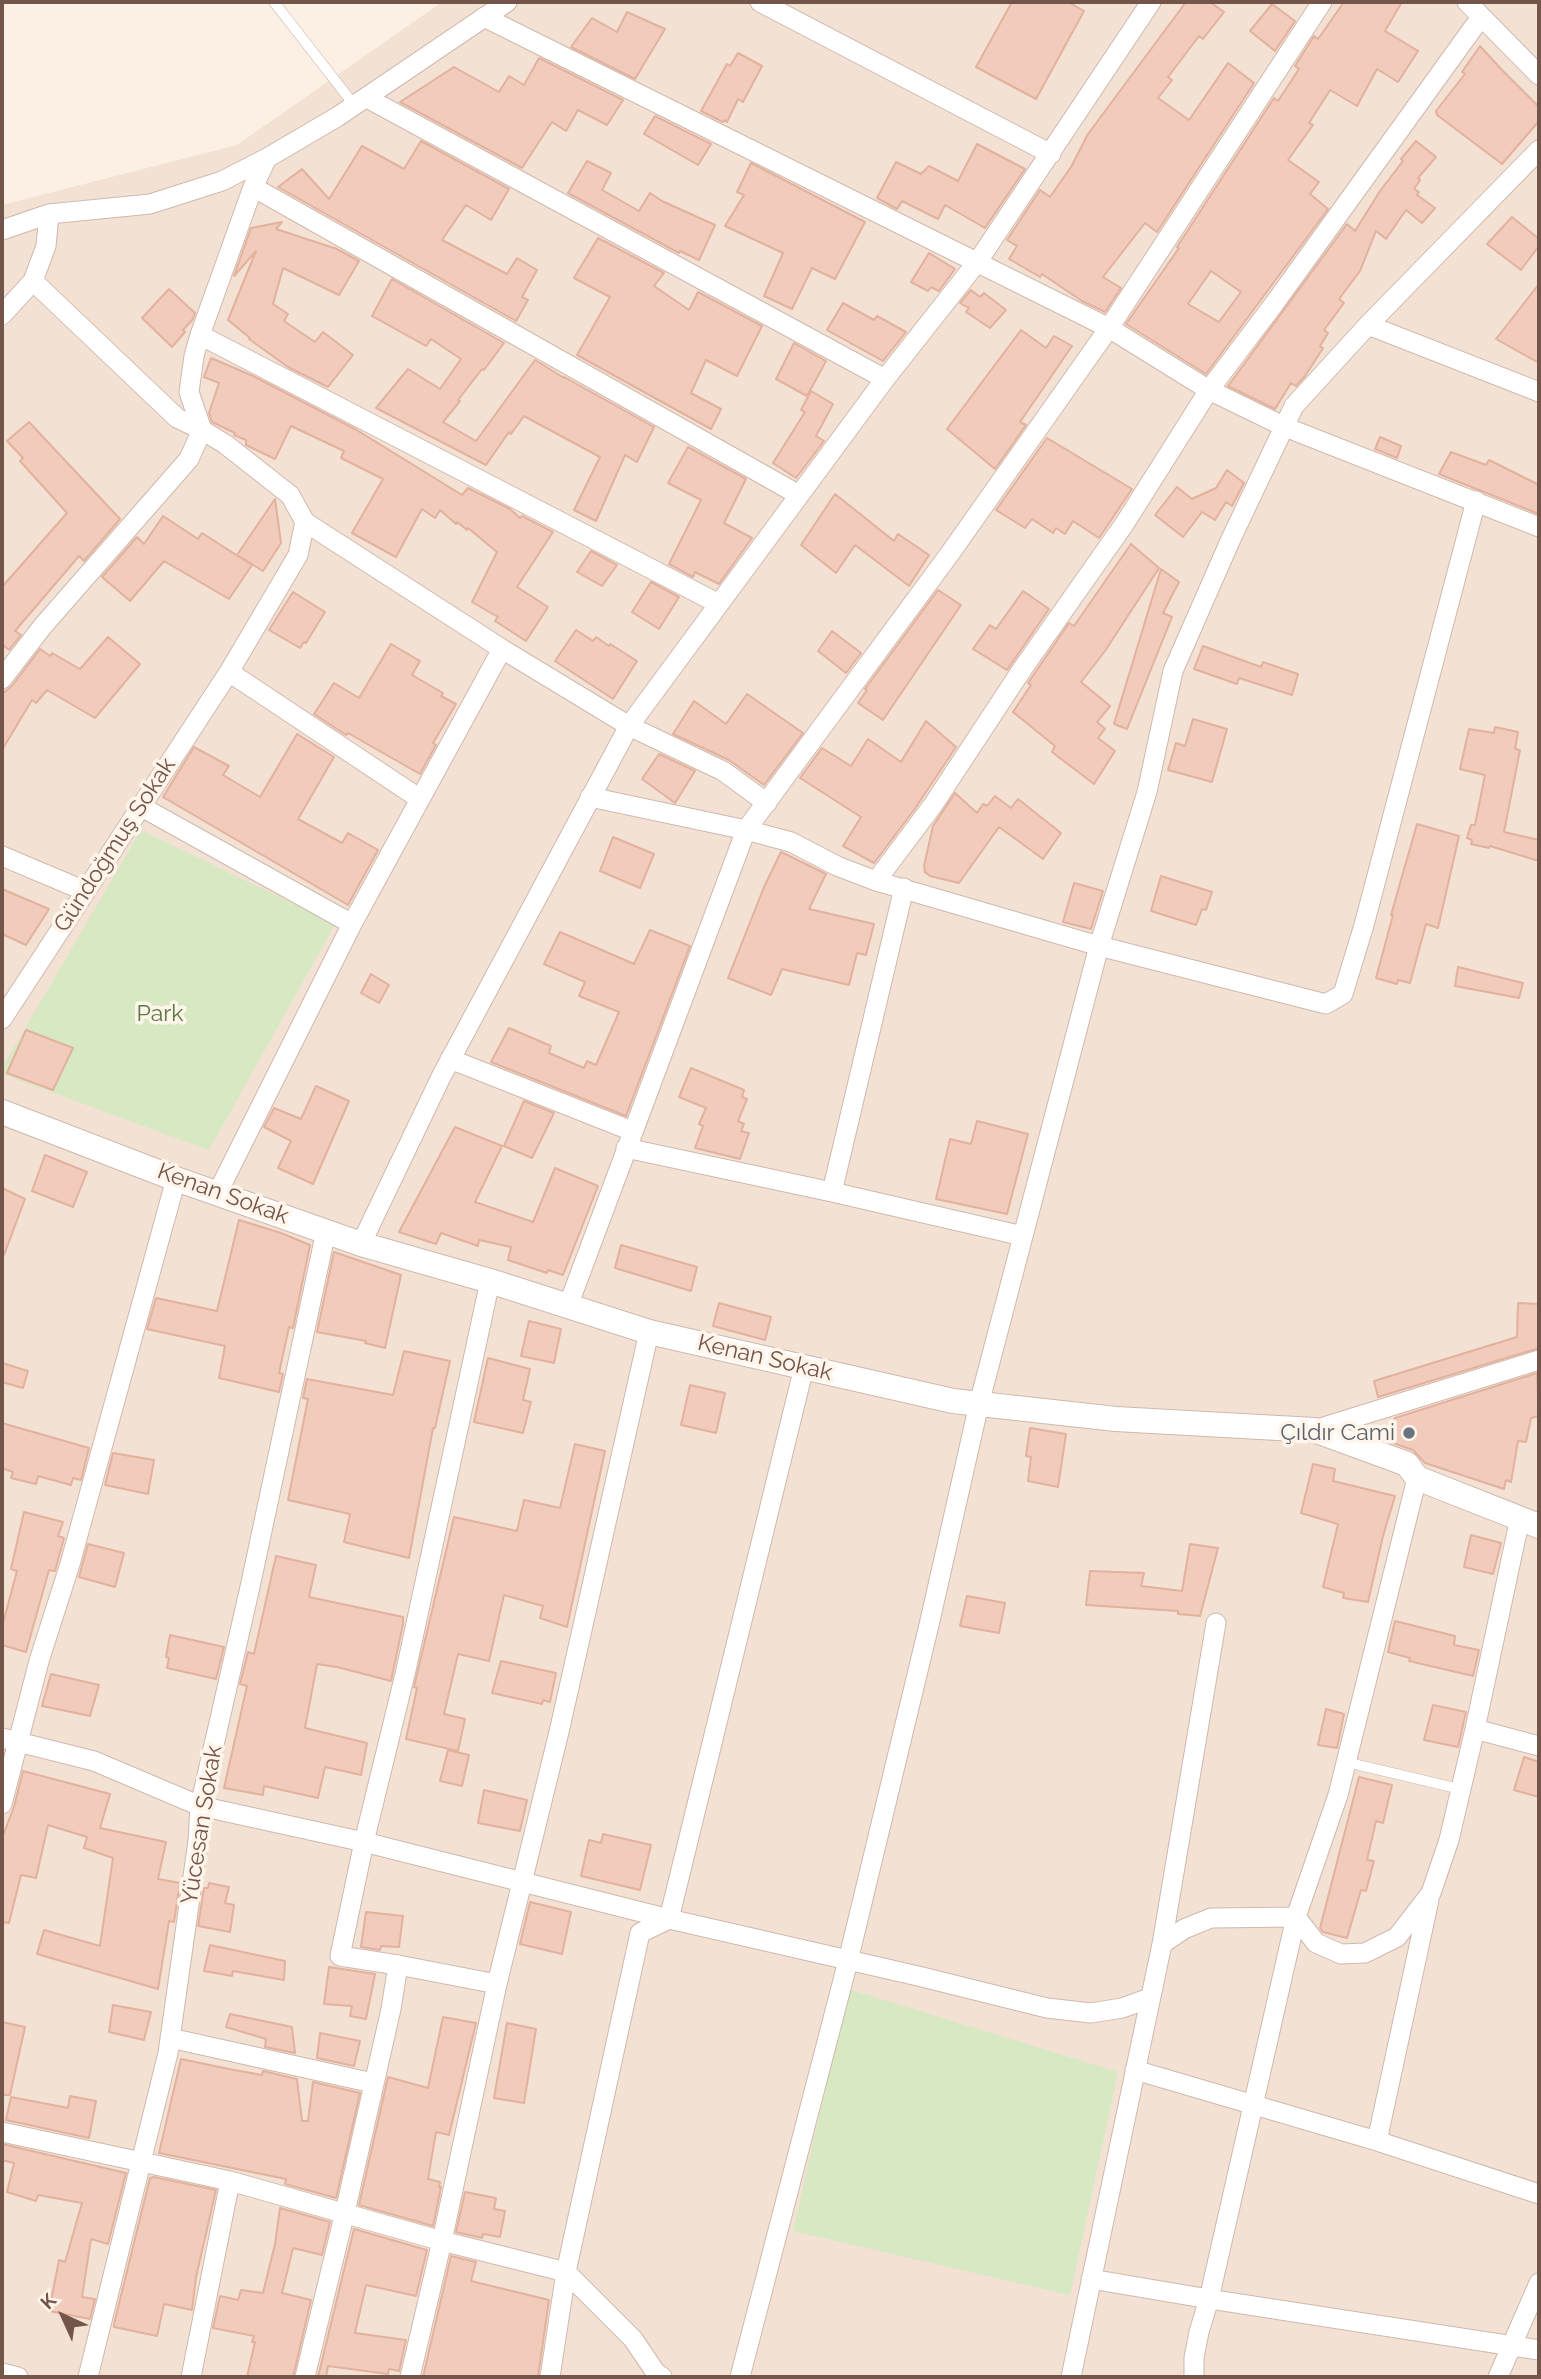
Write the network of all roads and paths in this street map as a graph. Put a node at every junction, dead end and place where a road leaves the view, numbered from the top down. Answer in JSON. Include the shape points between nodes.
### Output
{"nodes":[{"id":1,"x":274,"y":2,"type":"edge"},
{"id":2,"x":507,"y":2,"type":"edge"},
{"id":3,"x":760,"y":2,"type":"edge"},
{"id":4,"x":1322,"y":2,"type":"edge"},
{"id":5,"x":1467,"y":2,"type":"edge"},
{"id":6,"x":1148,"y":3,"type":"edge"},
{"id":7,"x":484,"y":17,"type":"junction"},
{"id":8,"x":1481,"y":17,"type":"junction"},
{"id":9,"x":1539,"y":75,"type":"edge"},
{"id":10,"x":361,"y":102,"type":"junction"},
{"id":11,"x":1539,"y":150,"type":"edge"},
{"id":12,"x":1051,"y":154,"type":"junction"},
{"id":13,"x":267,"y":158,"type":"junction"},
{"id":14,"x":253,"y":187,"type":"junction"},
{"id":15,"x":49,"y":214,"type":"junction"},
{"id":16,"x":2,"y":230,"type":"edge"},
{"id":17,"x":978,"y":261,"type":"junction"},
{"id":18,"x":33,"y":281,"type":"junction"},
{"id":19,"x":2,"y":316,"type":"edge"},
{"id":20,"x":1368,"y":325,"type":"junction"},
{"id":21,"x":1109,"y":328,"type":"junction"},
{"id":22,"x":200,"y":334,"type":"junction"},
{"id":23,"x":885,"y":379,"type":"junction"},
{"id":24,"x":1209,"y":390,"type":"junction"},
{"id":25,"x":1539,"y":392,"type":"edge"},
{"id":26,"x":1284,"y":427,"type":"junction"},
{"id":27,"x":202,"y":430,"type":"junction"},
{"id":28,"x":799,"y":495,"type":"junction"},
{"id":29,"x":1476,"y":500,"type":"junction"},
{"id":30,"x":305,"y":522,"type":"junction"},
{"id":31,"x":1539,"y":527,"type":"edge"},
{"id":32,"x":719,"y":604,"type":"junction"},
{"id":33,"x":502,"y":649,"type":"junction"},
{"id":34,"x":229,"y":672,"type":"junction"},
{"id":35,"x":2,"y":679,"type":"edge"},
{"id":36,"x":629,"y":726,"type":"junction"},
{"id":37,"x":590,"y":797,"type":"junction"},
{"id":38,"x":420,"y":799,"type":"junction"},
{"id":39,"x":767,"y":803,"type":"junction"},
{"id":40,"x":140,"y":806,"type":"junction"},
{"id":41,"x":747,"y":830,"type":"junction"},
{"id":42,"x":2,"y":856,"type":"edge"},
{"id":43,"x":876,"y":881,"type":"junction"},
{"id":44,"x":904,"y":888,"type":"junction"},
{"id":45,"x":85,"y":891,"type":"junction"},
{"id":46,"x":352,"y":924,"type":"junction"},
{"id":47,"x":1100,"y":946,"type":"junction"},
{"id":48,"x":2,"y":1019,"type":"edge"},
{"id":49,"x":450,"y":1059,"type":"junction"},
{"id":50,"x":2,"y":1112,"type":"edge"},
{"id":51,"x":629,"y":1140,"type":"junction"},
{"id":52,"x":176,"y":1179,"type":"junction"},
{"id":53,"x":832,"y":1192,"type":"junction"},
{"id":54,"x":217,"y":1194,"type":"junction"},
{"id":55,"x":326,"y":1231,"type":"junction"},
{"id":56,"x":1023,"y":1236,"type":"junction"},
{"id":57,"x":361,"y":1244,"type":"junction"},
{"id":58,"x":490,"y":1281,"type":"junction"},
{"id":59,"x":568,"y":1306,"type":"junction"},
{"id":60,"x":649,"y":1332,"type":"junction"},
{"id":61,"x":1539,"y":1360,"type":"edge"},
{"id":62,"x":804,"y":1367,"type":"junction"},
{"id":63,"x":979,"y":1404,"type":"junction"},
{"id":64,"x":1314,"y":1430,"type":"junction"},
{"id":65,"x":1417,"y":1478,"type":"junction"},
{"id":66,"x":1530,"y":1522,"type":"edge"},
{"id":67,"x":1216,"y":1623,"type":"dead end"},
{"id":68,"x":1475,"y":1729,"type":"junction"},
{"id":69,"x":10,"y":1740,"type":"edge"},
{"id":70,"x":1539,"y":1746,"type":"edge"},
{"id":71,"x":1346,"y":1762,"type":"junction"},
{"id":72,"x":1460,"y":1788,"type":"junction"},
{"id":73,"x":2,"y":1804,"type":"edge"},
{"id":74,"x":200,"y":1806,"type":"junction"},
{"id":75,"x":364,"y":1842,"type":"junction"},
{"id":76,"x":522,"y":1881,"type":"junction"},
{"id":77,"x":1431,"y":1893,"type":"junction"},
{"id":78,"x":1296,"y":1917,"type":"junction"},
{"id":79,"x":669,"y":1919,"type":"junction"},
{"id":80,"x":1161,"y":1944,"type":"junction"},
{"id":81,"x":848,"y":1961,"type":"junction"},
{"id":82,"x":398,"y":1965,"type":"junction"},
{"id":83,"x":497,"y":1984,"type":"junction"},
{"id":84,"x":1150,"y":1998,"type":"junction"},
{"id":85,"x":170,"y":2038,"type":"junction"},
{"id":86,"x":1135,"y":2070,"type":"junction"},
{"id":87,"x":373,"y":2083,"type":"junction"},
{"id":88,"x":1253,"y":2106,"type":"junction"},
{"id":89,"x":2,"y":2132,"type":"edge"},
{"id":90,"x":1377,"y":2141,"type":"junction"},
{"id":91,"x":141,"y":2162,"type":"junction"},
{"id":92,"x":230,"y":2181,"type":"junction"},
{"id":93,"x":1539,"y":2194,"type":"edge"},
{"id":94,"x":345,"y":2212,"type":"junction"},
{"id":95,"x":442,"y":2241,"type":"junction"},
{"id":96,"x":566,"y":2272,"type":"junction"},
{"id":97,"x":1091,"y":2279,"type":"junction"},
{"id":98,"x":1539,"y":2283,"type":"edge"},
{"id":99,"x":1209,"y":2299,"type":"junction"},
{"id":100,"x":1512,"y":2346,"type":"junction"},
{"id":101,"x":1539,"y":2350,"type":"edge"},
{"id":102,"x":2,"y":2373,"type":"edge"},
{"id":103,"x":18,"y":2377,"type":"edge"},
{"id":104,"x":88,"y":2377,"type":"edge"},
{"id":105,"x":191,"y":2377,"type":"edge"},
{"id":106,"x":305,"y":2377,"type":"edge"},
{"id":107,"x":410,"y":2377,"type":"edge"},
{"id":108,"x":550,"y":2377,"type":"edge"},
{"id":109,"x":662,"y":2377,"type":"edge"},
{"id":110,"x":740,"y":2377,"type":"edge"},
{"id":111,"x":1071,"y":2377,"type":"edge"},
{"id":112,"x":1194,"y":2377,"type":"edge"},
{"id":113,"x":1498,"y":2377,"type":"edge"}],
"edges":[{"from":1,"to":10,"type":"lane"},
{"from":2,"to":7,"type":"street"},
{"from":3,"to":12,"type":"street"},
{"from":4,"to":21,"type":"street"},
{"from":5,"to":8,"type":"street"},
{"from":6,"to":12,"type":"street"},
{"from":7,"to":10,"type":"street"},
{"from":7,"to":17,"type":"street"},
{"from":8,"to":9,"type":"street"},
{"from":8,"to":24,"type":"street"},
{"from":10,"to":13,"type":"street"},
{"from":10,"to":23,"type":"street"},
{"from":11,"to":20,"type":"street"},
{"from":12,"to":17,"type":"street"},
{"from":13,"to":14,"type":"street"},
{"from":13,"to":15,"type":"street","via":[[222,181],[150,204]]},
{"from":14,"to":22,"type":"street"},
{"from":14,"to":28,"type":"street"},
{"from":15,"to":16,"type":"street"},
{"from":15,"to":18,"type":"street","via":[[46,246]]},
{"from":17,"to":21,"type":"street"},
{"from":17,"to":23,"type":"street"},
{"from":18,"to":19,"type":"street"},
{"from":18,"to":27,"type":"street","via":[[177,418]]},
{"from":20,"to":25,"type":"street"},
{"from":20,"to":26,"type":"street","via":[[1294,406]]},
{"from":21,"to":24,"type":"street"},
{"from":21,"to":39,"type":"street"},
{"from":22,"to":27,"type":"street","via":[[189,392]]},
{"from":22,"to":32,"type":"street"},
{"from":23,"to":28,"type":"street"},
{"from":24,"to":26,"type":"street"},
{"from":24,"to":43,"type":"street","via":[[1125,523]]},
{"from":26,"to":29,"type":"street"},
{"from":26,"to":47,"type":"street","via":[[1173,671],[1147,792]]},
{"from":27,"to":30,"type":"street","via":[[290,495]]},
{"from":27,"to":35,"type":"street","via":[[189,459]]},
{"from":28,"to":32,"type":"street"},
{"from":29,"to":31,"type":"street"},
{"from":29,"to":47,"type":"street","via":[[1343,994],[1326,1004]]},
{"from":30,"to":33,"type":"street"},
{"from":30,"to":34,"type":"street","name":"Gündoğmuş Sokak","via":[[298,555]]},
{"from":32,"to":36,"type":"street"},
{"from":33,"to":36,"type":"street"},
{"from":33,"to":38,"type":"street"},
{"from":34,"to":38,"type":"street"},
{"from":34,"to":40,"type":"street","name":"Gündoğmuş Sokak"},
{"from":36,"to":37,"type":"street"},
{"from":36,"to":39,"type":"street","via":[[723,771]]},
{"from":37,"to":41,"type":"street"},
{"from":37,"to":49,"type":"street"},
{"from":38,"to":46,"type":"street"},
{"from":39,"to":41,"type":"street"},
{"from":40,"to":45,"type":"street","name":"Gündoğmuş Sokak"},
{"from":40,"to":46,"type":"street"},
{"from":41,"to":43,"type":"street","via":[[791,842]]},
{"from":41,"to":51,"type":"street"},
{"from":42,"to":45,"type":"street"},
{"from":43,"to":44,"type":"street"},
{"from":44,"to":47,"type":"street"},
{"from":44,"to":53,"type":"street"},
{"from":45,"to":48,"type":"street","name":"Gündoğmuş Sokak"},
{"from":46,"to":54,"type":"street"},
{"from":47,"to":56,"type":"street"},
{"from":49,"to":51,"type":"street"},
{"from":49,"to":57,"type":"street"},
{"from":50,"to":52,"type":"street","name":"Kenan Sokak"},
{"from":51,"to":53,"type":"street"},
{"from":51,"to":59,"type":"street"},
{"from":52,"to":54,"type":"street","name":"Kenan Sokak"},
{"from":52,"to":69,"type":"street","via":[[69,1564]]},
{"from":53,"to":56,"type":"street"},
{"from":54,"to":55,"type":"street","name":"Kenan Sokak"},
{"from":55,"to":57,"type":"street","name":"Kenan Sokak"},
{"from":55,"to":74,"type":"street","name":"Yücesan Sokak"},
{"from":56,"to":63,"type":"street"},
{"from":57,"to":58,"type":"street","name":"Kenan Sokak"},
{"from":58,"to":59,"type":"street","name":"Kenan Sokak"},
{"from":58,"to":75,"type":"street"},
{"from":59,"to":60,"type":"street","name":"Kenan Sokak"},
{"from":60,"to":62,"type":"street","name":"Kenan Sokak"},
{"from":60,"to":76,"type":"street"},
{"from":61,"to":64,"type":"street"},
{"from":62,"to":63,"type":"street","name":"Kenan Sokak"},
{"from":62,"to":79,"type":"street"},
{"from":63,"to":64,"type":"street","name":"Kenan Sokak","via":[[1116,1419]]},
{"from":63,"to":81,"type":"street"},
{"from":64,"to":65,"type":"street","name":"Kenan Sokak","via":[[1407,1464]]},
{"from":65,"to":66,"type":"street","name":"Kenan Sokak"},
{"from":65,"to":71,"type":"street"},
{"from":66,"to":68,"type":"street"},
{"from":67,"to":80,"type":"street"},
{"from":68,"to":70,"type":"street"},
{"from":68,"to":72,"type":"street"},
{"from":69,"to":73,"type":"street"},
{"from":69,"to":74,"type":"street","via":[[94,1761]]},
{"from":71,"to":72,"type":"lane"},
{"from":71,"to":78,"type":"street"},
{"from":72,"to":77,"type":"street"},
{"from":74,"to":75,"type":"street"},
{"from":74,"to":85,"type":"street","name":"Yücesan Sokak"},
{"from":75,"to":76,"type":"street"},
{"from":75,"to":82,"type":"street","via":[[340,1956]]},
{"from":76,"to":79,"type":"street"},
{"from":76,"to":83,"type":"street"},
{"from":77,"to":78,"type":"street","via":[[1397,1937],[1366,1953],[1341,1954],[1317,1943]]},
{"from":77,"to":90,"type":"street"},
{"from":78,"to":80,"type":"street","via":[[1211,1919]]},
{"from":78,"to":88,"type":"street"},
{"from":79,"to":81,"type":"street"},
{"from":79,"to":96,"type":"street","via":[[640,1933]]},
{"from":80,"to":84,"type":"street"},
{"from":81,"to":84,"type":"street","via":[[1047,2008],[1091,2013]]},
{"from":81,"to":110,"type":"street"},
{"from":82,"to":83,"type":"street"},
{"from":82,"to":87,"type":"street"},
{"from":83,"to":95,"type":"street"},
{"from":84,"to":86,"type":"street"},
{"from":85,"to":87,"type":"street"},
{"from":85,"to":91,"type":"street","name":"Yücesan Sokak"},
{"from":86,"to":88,"type":"street"},
{"from":86,"to":97,"type":"street"},
{"from":87,"to":94,"type":"street"},
{"from":88,"to":90,"type":"street"},
{"from":88,"to":99,"type":"street"},
{"from":89,"to":91,"type":"street"},
{"from":90,"to":93,"type":"street"},
{"from":91,"to":92,"type":"street"},
{"from":91,"to":104,"type":"street","name":"Yücesan Sokak"},
{"from":92,"to":94,"type":"street"},
{"from":92,"to":105,"type":"street"},
{"from":94,"to":95,"type":"street"},
{"from":94,"to":106,"type":"street"},
{"from":95,"to":96,"type":"street"},
{"from":95,"to":107,"type":"street"},
{"from":96,"to":108,"type":"street"},
{"from":96,"to":109,"type":"street","via":[[633,2339]]},
{"from":97,"to":99,"type":"street"},
{"from":97,"to":111,"type":"street"},
{"from":98,"to":100,"type":"street"},
{"from":99,"to":100,"type":"street"},
{"from":99,"to":112,"type":"street","via":[[1194,2357]]},
{"from":100,"to":101,"type":"street"},
{"from":100,"to":113,"type":"street"},
{"from":102,"to":103,"type":"street"}]}
